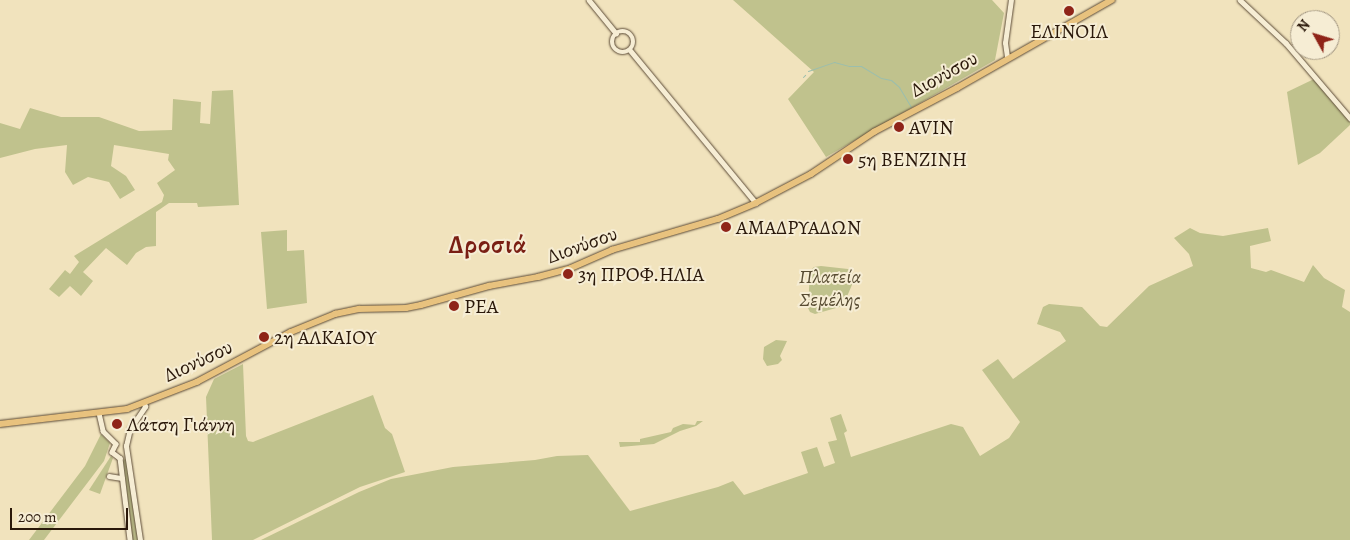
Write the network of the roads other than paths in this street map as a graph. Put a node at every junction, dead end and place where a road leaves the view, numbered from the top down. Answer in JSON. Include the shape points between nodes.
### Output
{"nodes":[{"id":1,"x":589,"y":0,"type":"edge"},
{"id":2,"x":1011,"y":0,"type":"edge"},
{"id":3,"x":1112,"y":0,"type":"edge"},
{"id":4,"x":1240,"y":0,"type":"edge"},
{"id":5,"x":616,"y":33,"type":"junction"},
{"id":6,"x":630,"y":50,"type":"junction"},
{"id":7,"x":1007,"y":57,"type":"junction"},
{"id":8,"x":1350,"y":118,"type":"edge"},
{"id":9,"x":756,"y":203,"type":"junction"},
{"id":10,"x":144,"y":403,"type":"junction"},
{"id":11,"x":99,"y":413,"type":"junction"},
{"id":12,"x":0,"y":424,"type":"edge"},
{"id":13,"x":116,"y":444,"type":"junction"},
{"id":14,"x":126,"y":446,"type":"junction"},
{"id":15,"x":127,"y":453,"type":"junction"},
{"id":16,"x":120,"y":458,"type":"junction"},
{"id":17,"x":109,"y":476,"type":"dead end"},
{"id":18,"x":122,"y":478,"type":"junction"},
{"id":19,"x":130,"y":540,"type":"edge"},
{"id":20,"x":140,"y":540,"type":"edge"}],
"edges":[{"from":1,"to":5,"type":"street"},
{"from":2,"to":7,"type":"street","via":[[1005,43]]},
{"from":3,"to":7,"type":"main road","name":"Διονύσου"},
{"from":4,"to":8,"type":"street","via":[[1286,43]]},
{"from":5,"to":6,"type":"street","via":[[630,34],[634,40]]},
{"from":5,"to":6,"type":"street","via":[[612,42],[614,48],[621,53]]},
{"from":6,"to":9,"type":"street"},
{"from":7,"to":9,"type":"main road","name":"Διονύσου"},
{"from":9,"to":10,"type":"main road","name":"Διονύσου","via":[[696,226],[612,250],[557,273],[480,288],[406,308],[359,309],[335,314],[290,332],[204,378]]},
{"from":10,"to":11,"type":"main road","name":"Διονύσου"},
{"from":10,"to":14,"type":"street","via":[[145,407],[130,429]]},
{"from":11,"to":12,"type":"main road","name":"Διονύσου"},
{"from":11,"to":13,"type":"street","via":[[101,427]]},
{"from":13,"to":14,"type":"street"},
{"from":13,"to":16,"type":"street","via":[[112,452]]},
{"from":14,"to":15,"type":"street"},
{"from":15,"to":16,"type":"street"},
{"from":15,"to":20,"type":"street"},
{"from":16,"to":18,"type":"street"},
{"from":17,"to":18,"type":"street"},
{"from":18,"to":19,"type":"street"}]}
